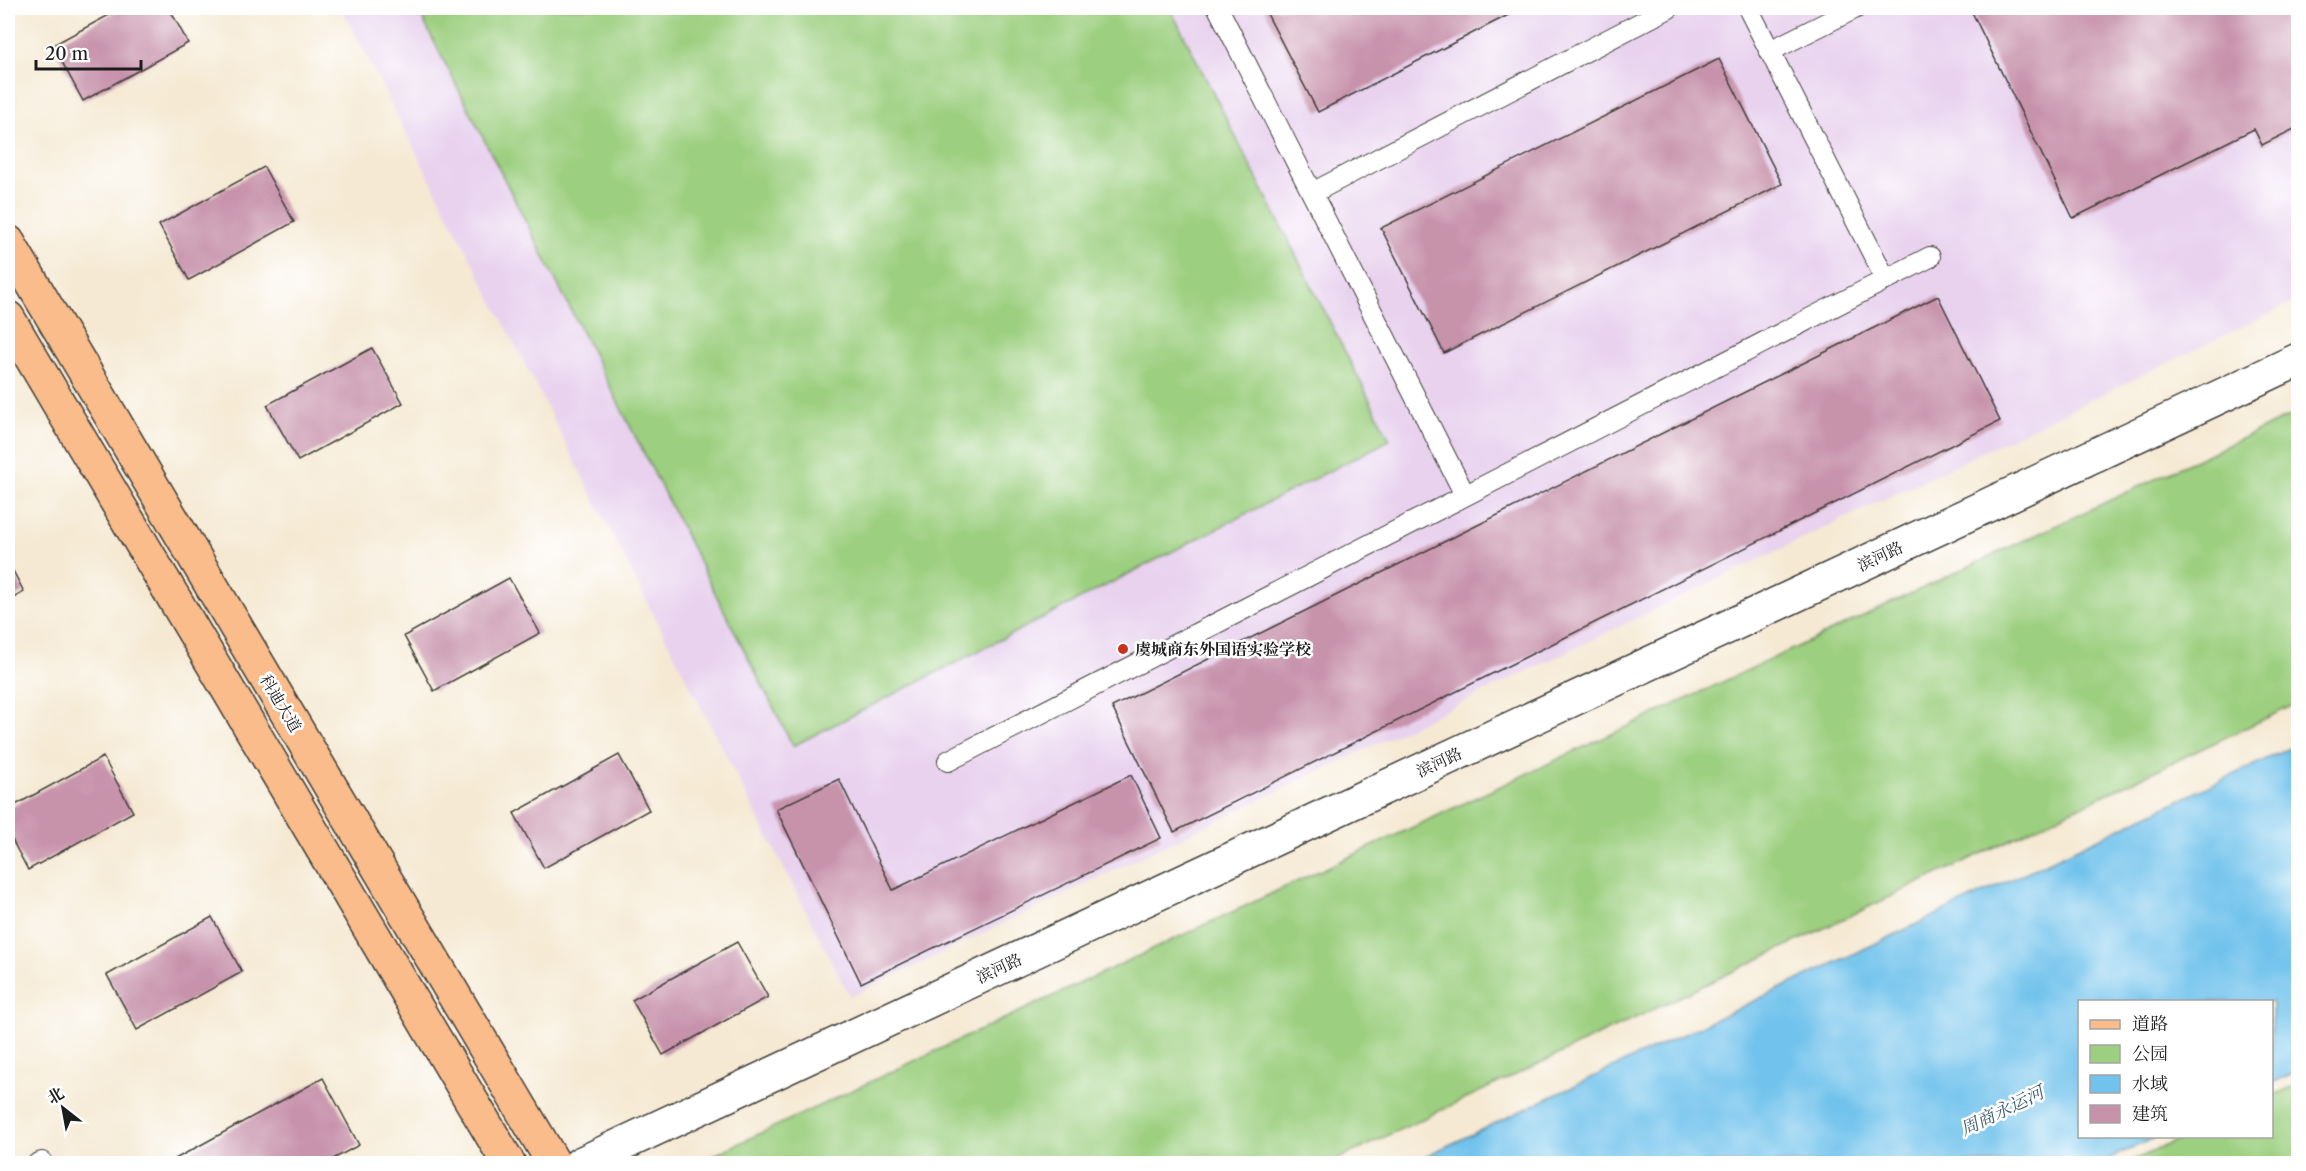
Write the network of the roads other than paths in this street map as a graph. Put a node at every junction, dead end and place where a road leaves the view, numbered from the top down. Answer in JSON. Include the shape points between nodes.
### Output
{"nodes":[{"id":1,"x":1218,"y":8,"type":"edge"},
{"id":2,"x":1669,"y":8,"type":"edge"},
{"id":3,"x":1748,"y":8,"type":"edge"},
{"id":4,"x":1856,"y":8,"type":"edge"},
{"id":5,"x":1770,"y":51,"type":"junction"},
{"id":6,"x":1312,"y":193,"type":"junction"},
{"id":7,"x":8,"y":242,"type":"edge"},
{"id":8,"x":1930,"y":257,"type":"dead end"},
{"id":9,"x":1886,"y":280,"type":"junction"},
{"id":10,"x":8,"y":318,"type":"edge"},
{"id":11,"x":2298,"y":360,"type":"edge"},
{"id":12,"x":1465,"y":495,"type":"junction"},
{"id":13,"x":948,"y":760,"type":"dead end"},
{"id":14,"x":509,"y":1164,"type":"edge"},
{"id":15,"x":554,"y":1164,"type":"edge"},
{"id":16,"x":580,"y":1164,"type":"edge"}],
"edges":[{"from":1,"to":6,"type":"lane"},
{"from":2,"to":6,"type":"lane"},
{"from":3,"to":5,"type":"lane"},
{"from":4,"to":5,"type":"lane"},
{"from":5,"to":9,"type":"lane"},
{"from":6,"to":12,"type":"lane"},
{"from":7,"to":15,"type":"main road","name":"科迪大道"},
{"from":8,"to":9,"type":"lane"},
{"from":9,"to":12,"type":"lane"},
{"from":10,"to":14,"type":"main road"},
{"from":11,"to":16,"type":"street","name":"滨河路"},
{"from":12,"to":13,"type":"lane"}]}
